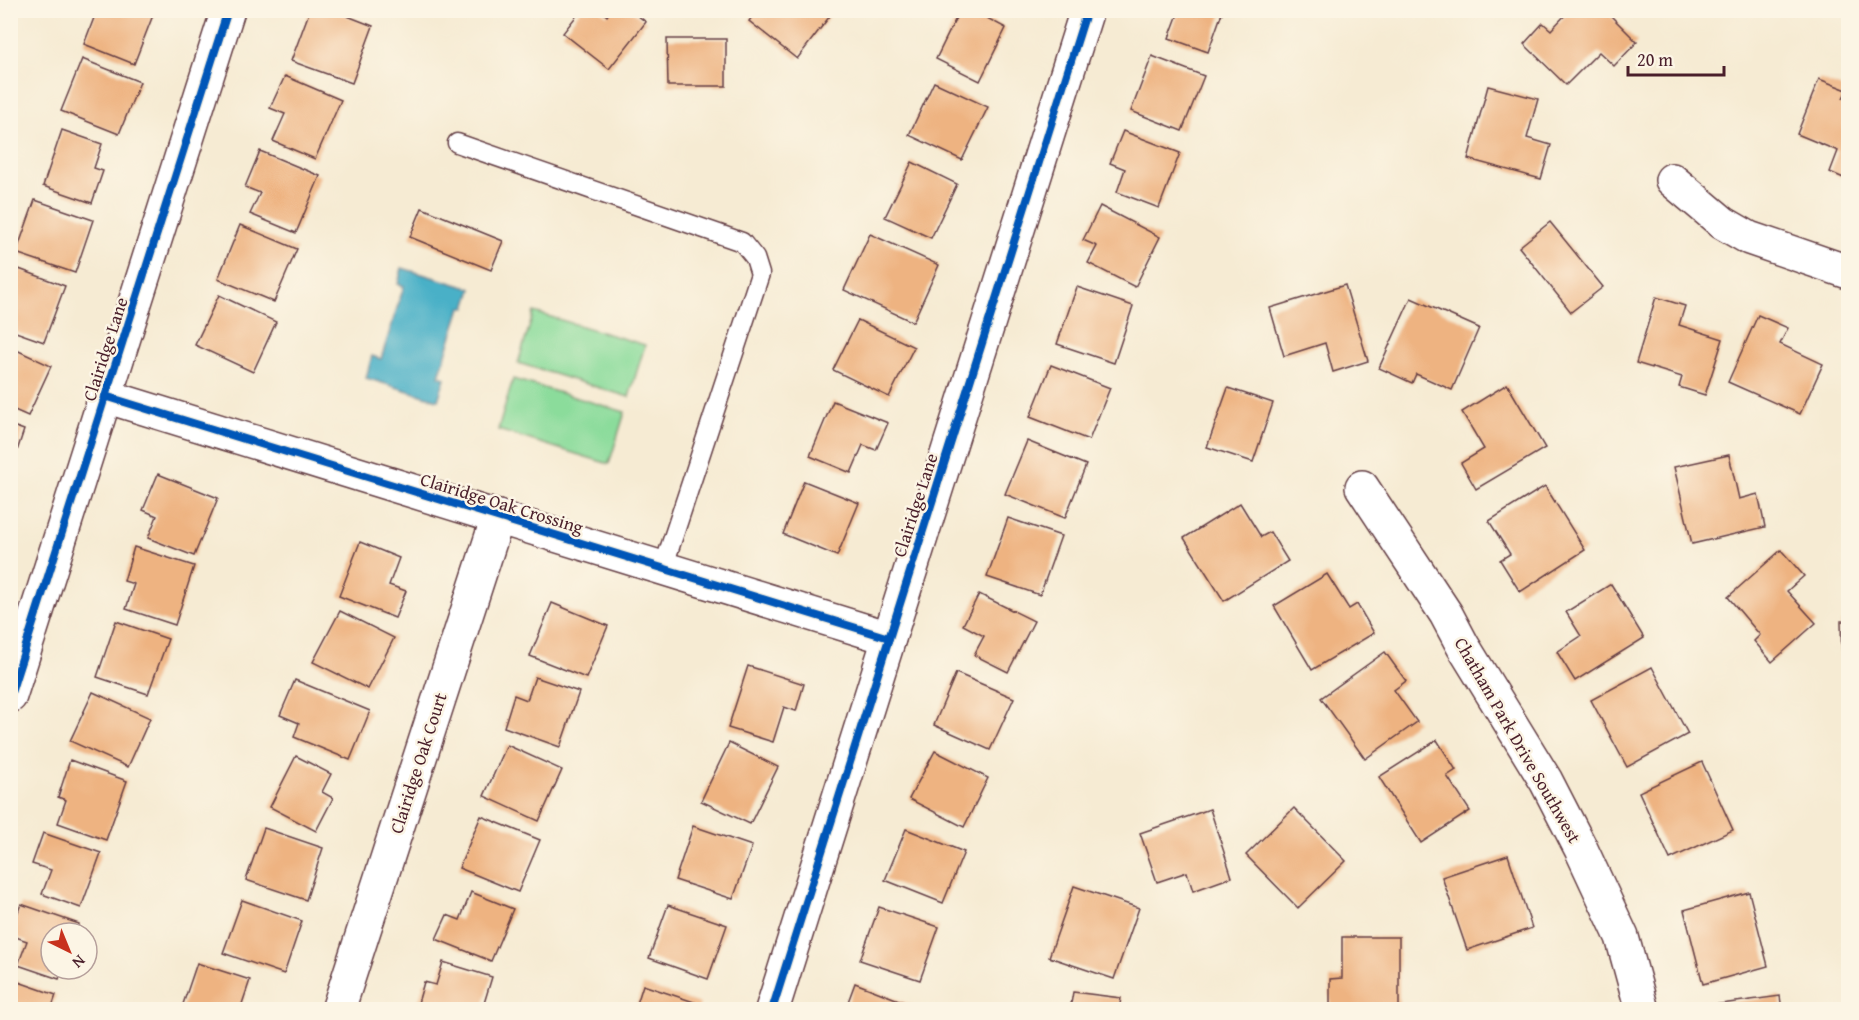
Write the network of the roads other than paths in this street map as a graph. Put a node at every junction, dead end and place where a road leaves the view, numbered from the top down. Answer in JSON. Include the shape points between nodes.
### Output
{"nodes":[{"id":1,"x":228,"y":10,"type":"edge"},
{"id":2,"x":1087,"y":10,"type":"edge"},
{"id":3,"x":457,"y":143,"type":"dead end"},
{"id":4,"x":1672,"y":180,"type":"dead end"},
{"id":5,"x":1848,"y":272,"type":"edge"},
{"id":6,"x":105,"y":396,"type":"junction"},
{"id":7,"x":1362,"y":487,"type":"dead end"},
{"id":8,"x":498,"y":518,"type":"junction"},
{"id":9,"x":663,"y":568,"type":"junction"},
{"id":10,"x":889,"y":638,"type":"junction"},
{"id":11,"x":10,"y":696,"type":"edge"},
{"id":12,"x":338,"y":1010,"type":"edge"},
{"id":13,"x":772,"y":1010,"type":"edge"},
{"id":14,"x":1642,"y":1010,"type":"edge"}],
"edges":[{"from":1,"to":6,"type":"street","name":"Clairidge Lane"},
{"from":2,"to":10,"type":"street","name":"Clairidge Lane"},
{"from":3,"to":9,"type":"lane","via":[[742,242],[755,258],[760,274]]},
{"from":4,"to":5,"type":"street","via":[[1723,223],[1749,238]]},
{"from":6,"to":8,"type":"street","name":"Clairidge Oak Crossing"},
{"from":6,"to":11,"type":"street","name":"Clairidge Lane"},
{"from":7,"to":14,"type":"street","name":"Chatham Park Drive Southwest","via":[[1446,614],[1546,781],[1622,937]]},
{"from":8,"to":9,"type":"street","name":"Clairidge Oak Crossing"},
{"from":8,"to":12,"type":"street","name":"Clairidge Oak Court"},
{"from":9,"to":10,"type":"street","name":"Clairidge Oak Crossing"},
{"from":10,"to":13,"type":"street","name":"Clairidge Lane"}]}
